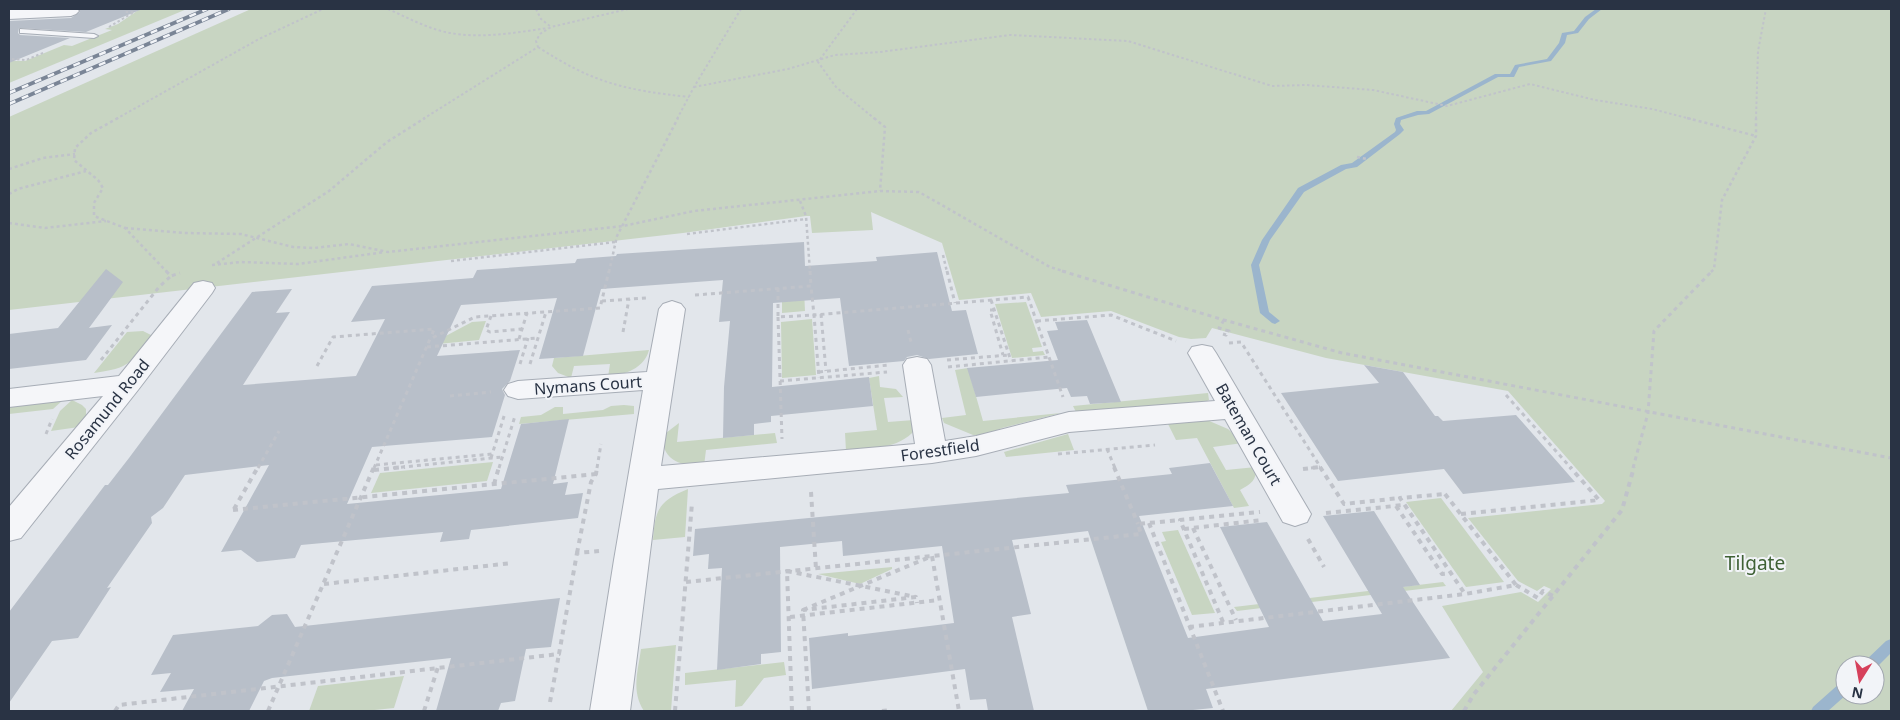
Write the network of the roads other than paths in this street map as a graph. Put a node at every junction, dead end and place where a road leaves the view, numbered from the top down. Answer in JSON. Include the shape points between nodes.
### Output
{"nodes":[{"id":1,"x":72,"y":10,"type":"edge"},
{"id":2,"x":9,"y":14,"type":"edge"},
{"id":3,"x":23,"y":31,"type":"joint"},
{"id":4,"x":94,"y":36,"type":"dead end"},
{"id":5,"x":203,"y":272,"type":"road end"},
{"id":6,"x":669,"y":301,"type":"road end"},
{"id":7,"x":1202,"y":346,"type":"road end"},
{"id":8,"x":917,"y":365,"type":"dead end"},
{"id":9,"x":658,"y":380,"type":"junction"},
{"id":10,"x":128,"y":384,"type":"junction"},
{"id":11,"x":9,"y":398,"type":"edge"},
{"id":12,"x":509,"y":399,"type":"road end"},
{"id":13,"x":1235,"y":409,"type":"junction"},
{"id":14,"x":932,"y":453,"type":"junction"},
{"id":15,"x":643,"y":479,"type":"junction"},
{"id":16,"x":1300,"y":524,"type":"road end"},
{"id":17,"x":9,"y":529,"type":"edge"},
{"id":18,"x":610,"y":711,"type":"edge"}],
"edges":[{"from":1,"to":2,"type":"street"},
{"from":1,"to":3,"type":"street"},
{"from":3,"to":4,"type":"lane"},
{"from":5,"to":10,"type":"street","name":"Rosamund Road"},
{"from":6,"to":9,"type":"street"},
{"from":7,"to":13,"type":"street","name":"Bateman Court"},
{"from":8,"to":14,"type":"street"},
{"from":9,"to":12,"type":"street","name":"Nymans Court"},
{"from":9,"to":15,"type":"street"},
{"from":10,"to":11,"type":"street"},
{"from":10,"to":17,"type":"street","name":"Rosamund Road"},
{"from":13,"to":14,"type":"street","name":"Forestfield","via":[[1069,422],[976,446]]},
{"from":13,"to":16,"type":"street","name":"Bateman Court"},
{"from":14,"to":15,"type":"street","name":"Forestfield"},
{"from":15,"to":18,"type":"street"}]}
